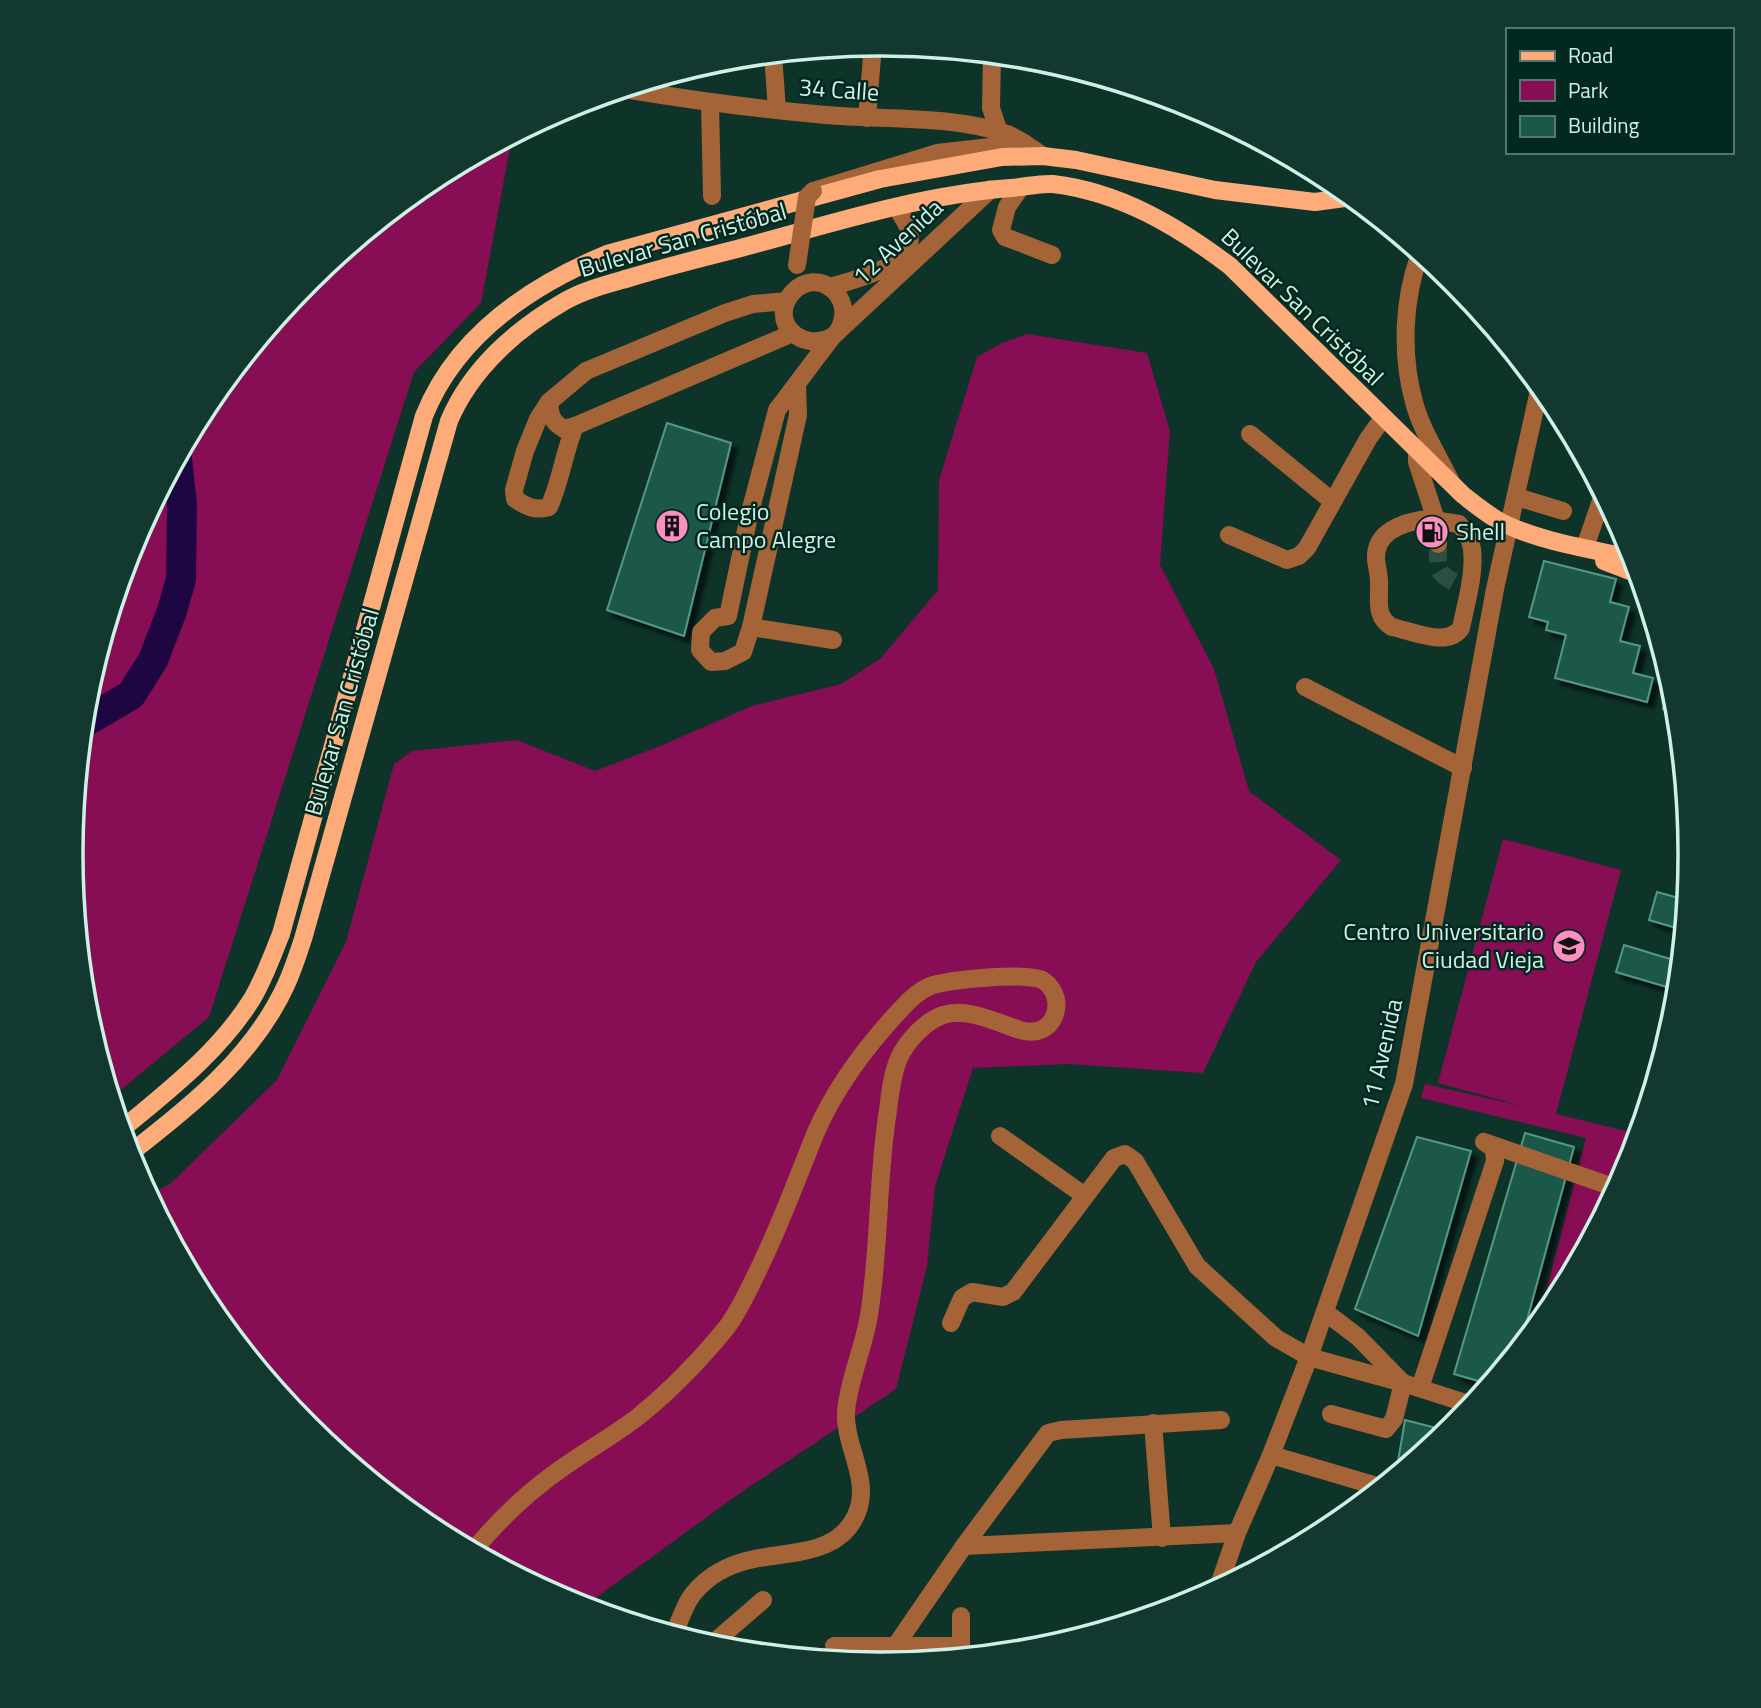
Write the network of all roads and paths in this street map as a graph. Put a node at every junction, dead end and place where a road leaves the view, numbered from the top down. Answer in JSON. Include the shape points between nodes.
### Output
{"nodes":[{"id":1,"x":872,"y":56,"type":"edge"},
{"id":2,"x":774,"y":63,"type":"edge"},
{"id":3,"x":992,"y":64,"type":"edge"},
{"id":4,"x":643,"y":92,"type":"edge"},
{"id":5,"x":710,"y":103,"type":"junction"},
{"id":6,"x":777,"y":110,"type":"junction"},
{"id":7,"x":867,"y":118,"type":"junction"},
{"id":8,"x":999,"y":132,"type":"junction"},
{"id":9,"x":1024,"y":143,"type":"junction"},
{"id":10,"x":1043,"y":156,"type":"junction"},
{"id":11,"x":1021,"y":187,"type":"junction"},
{"id":12,"x":991,"y":190,"type":"junction"},
{"id":13,"x":712,"y":196,"type":"dead end"},
{"id":14,"x":1336,"y":199,"type":"edge"},
{"id":15,"x":897,"y":207,"type":"junction"},
{"id":16,"x":1052,"y":255,"type":"dead end"},
{"id":17,"x":1418,"y":264,"type":"edge"},
{"id":18,"x":830,"y":287,"type":"junction"},
{"id":19,"x":789,"y":298,"type":"junction"},
{"id":20,"x":793,"y":334,"type":"junction"},
{"id":21,"x":835,"y":334,"type":"junction"},
{"id":22,"x":797,"y":386,"type":"junction"},
{"id":23,"x":1537,"y":401,"type":"edge"},
{"id":24,"x":549,"y":402,"type":"junction"},
{"id":25,"x":1384,"y":418,"type":"junction"},
{"id":26,"x":575,"y":426,"type":"junction"},
{"id":27,"x":1250,"y":434,"type":"dead end"},
{"id":28,"x":1417,"y":451,"type":"junction"},
{"id":29,"x":1450,"y":480,"type":"junction"},
{"id":30,"x":1517,"y":498,"type":"junction"},
{"id":31,"x":1332,"y":501,"type":"junction"},
{"id":32,"x":1599,"y":507,"type":"edge"},
{"id":33,"x":1563,"y":511,"type":"dead end"},
{"id":34,"x":1436,"y":520,"type":"junction"},
{"id":35,"x":1508,"y":526,"type":"junction"},
{"id":36,"x":1229,"y":535,"type":"dead end"},
{"id":37,"x":1538,"y":536,"type":"junction"},
{"id":38,"x":1438,"y":544,"type":"tunnel mouth"},
{"id":39,"x":1585,"y":547,"type":"junction"},
{"id":40,"x":1621,"y":556,"type":"edge"},
{"id":41,"x":1626,"y":569,"type":"edge"},
{"id":42,"x":1463,"y":584,"type":"junction"},
{"id":43,"x":1496,"y":589,"type":"junction"},
{"id":44,"x":751,"y":627,"type":"junction"},
{"id":45,"x":833,"y":640,"type":"dead end"},
{"id":46,"x":1305,"y":687,"type":"dead end"},
{"id":47,"x":1463,"y":768,"type":"junction"},
{"id":48,"x":129,"y":1122,"type":"edge"},
{"id":49,"x":1000,"y":1136,"type":"dead end"},
{"id":50,"x":138,"y":1146,"type":"edge"},
{"id":51,"x":1606,"y":1185,"type":"edge"},
{"id":52,"x":1084,"y":1196,"type":"junction"},
{"id":53,"x":1325,"y":1312,"type":"junction"},
{"id":54,"x":951,"y":1322,"type":"dead end"},
{"id":55,"x":1309,"y":1357,"type":"junction"},
{"id":56,"x":1411,"y":1385,"type":"junction"},
{"id":57,"x":1460,"y":1401,"type":"edge"},
{"id":58,"x":1331,"y":1414,"type":"dead end"},
{"id":59,"x":1221,"y":1420,"type":"dead end"},
{"id":60,"x":1153,"y":1423,"type":"junction"},
{"id":61,"x":1271,"y":1455,"type":"junction"},
{"id":62,"x":1370,"y":1484,"type":"edge"},
{"id":63,"x":1237,"y":1533,"type":"junction"},
{"id":64,"x":1162,"y":1538,"type":"junction"},
{"id":65,"x":480,"y":1544,"type":"edge"},
{"id":66,"x":964,"y":1546,"type":"junction"},
{"id":67,"x":1223,"y":1575,"type":"edge"},
{"id":68,"x":763,"y":1600,"type":"dead end"},
{"id":69,"x":961,"y":1616,"type":"dead end"},
{"id":70,"x":677,"y":1626,"type":"edge"},
{"id":71,"x":721,"y":1636,"type":"edge"},
{"id":72,"x":896,"y":1645,"type":"junction"},
{"id":73,"x":834,"y":1646,"type":"dead end"},
{"id":74,"x":961,"y":1647,"type":"edge"},
{"id":75,"x":941,"y":1649,"type":"edge"}],
"edges":[{"from":1,"to":7,"type":"street"},
{"from":2,"to":6,"type":"street"},
{"from":3,"to":8,"type":"street","via":[[991,108]]},
{"from":4,"to":5,"type":"street","name":"34 Calle"},
{"from":5,"to":6,"type":"street","name":"34 Calle"},
{"from":5,"to":13,"type":"street"},
{"from":6,"to":7,"type":"street","name":"34 Calle"},
{"from":7,"to":8,"type":"street","name":"34 Calle","via":[[942,122]]},
{"from":8,"to":9,"type":"street","name":"34 Calle"},
{"from":9,"to":10,"type":"street","name":"34 Calle"},
{"from":9,"to":19,"type":"street","bridge":true,"via":[[937,152],[813,191],[807,197]]},
{"from":10,"to":14,"type":"main road","name":"Bulevar San Cristóbal","via":[[1215,190],[1315,202]]},
{"from":10,"to":48,"type":"main road","name":"Bulevar San Cristóbal","via":[[971,161],[880,179],[607,254],[522,299],[466,346],[433,394],[424,416],[281,934],[265,974],[252,999],[202,1061]]},
{"from":11,"to":12,"type":"main road","name":"Bulevar San Cristóbal"},
{"from":11,"to":16,"type":"street","via":[[1007,207],[1001,230],[1005,237]]},
{"from":11,"to":25,"type":"main road","name":"Bulevar San Cristóbal","via":[[1050,184],[1082,189],[1158,218],[1192,238],[1230,265]]},
{"from":12,"to":15,"type":"main road","name":"Bulevar San Cristóbal"},
{"from":12,"to":21,"type":"street","name":"12 Avenida"},
{"from":15,"to":18,"type":"street","name":"12 Avenida","via":[[908,227],[909,242],[900,257],[881,271]]},
{"from":15,"to":50,"type":"main road","name":"Bulevar San Cristóbal","via":[[590,290],[538,318],[473,379],[449,421],[303,939],[286,985],[245,1050],[214,1085]]},
{"from":17,"to":29,"type":"street","via":[[1408,302],[1409,377],[1414,404]]},
{"from":18,"to":19,"type":"street","via":[[805,285]]},
{"from":18,"to":21,"type":"street","via":[[844,307]]},
{"from":19,"to":20,"type":"street","via":[[785,318]]},
{"from":19,"to":24,"type":"street","via":[[753,303],[586,371]]},
{"from":20,"to":21,"type":"street","via":[[816,343]]},
{"from":20,"to":26,"type":"street"},
{"from":21,"to":22,"type":"street","name":"12 Avenida"},
{"from":22,"to":44,"type":"street","name":"12 Avenida","via":[[799,415]]},
{"from":22,"to":44,"type":"street","name":"12 Avenida","via":[[777,410],[728,616],[715,618],[701,632],[700,650],[711,662],[725,661],[743,652]]},
{"from":23,"to":30,"type":"street","name":"11 Avenida"},
{"from":24,"to":26,"type":"street","via":[[554,423],[564,429]]},
{"from":24,"to":26,"type":"street","via":[[525,451],[515,499],[539,510],[549,507]]},
{"from":25,"to":28,"type":"main road","name":"Bulevar San Cristóbal"},
{"from":25,"to":31,"type":"street"},
{"from":27,"to":31,"type":"street"},
{"from":28,"to":29,"type":"main road","name":"Bulevar San Cristóbal"},
{"from":28,"to":34,"type":"street"},
{"from":29,"to":35,"type":"main road","name":"Bulevar San Cristóbal","via":[[1479,508]]},
{"from":30,"to":33,"type":"street"},
{"from":30,"to":35,"type":"street","name":"11 Avenida"},
{"from":31,"to":36,"type":"street","via":[[1307,548],[1287,560]]},
{"from":32,"to":39,"type":"street"},
{"from":34,"to":38,"type":"street"},
{"from":34,"to":42,"type":"street","via":[[1459,524],[1466,533],[1472,548]]},
{"from":34,"to":42,"type":"street","via":[[1399,525],[1381,540],[1376,560],[1381,615],[1392,627],[1451,637],[1461,628]]},
{"from":35,"to":37,"type":"main road","name":"Bulevar San Cristóbal"},
{"from":35,"to":43,"type":"street","name":"11 Avenida"},
{"from":37,"to":39,"type":"main road"},
{"from":37,"to":41,"type":"main road"},
{"from":39,"to":40,"type":"main road"},
{"from":42,"to":43,"type":"street"},
{"from":43,"to":47,"type":"street","name":"11 Avenida"},
{"from":44,"to":45,"type":"street"},
{"from":46,"to":47,"type":"street"},
{"from":47,"to":53,"type":"street","name":"11 Avenida","via":[[1409,1067]]},
{"from":49,"to":52,"type":"street"},
{"from":51,"to":56,"type":"street","via":[[1484,1142],[1494,1149],[1495,1161]]},
{"from":52,"to":54,"type":"street","via":[[1013,1292],[1003,1297],[972,1292],[962,1298]]},
{"from":52,"to":55,"type":"street","via":[[1114,1158],[1125,1154],[1135,1161],[1197,1266],[1276,1338]]},
{"from":53,"to":55,"type":"street","name":"11 Avenida"},
{"from":53,"to":56,"type":"street"},
{"from":55,"to":56,"type":"street"},
{"from":55,"to":61,"type":"street","name":"11 Avenida"},
{"from":56,"to":57,"type":"street"},
{"from":56,"to":58,"type":"street","via":[[1386,1429]]},
{"from":59,"to":60,"type":"street"},
{"from":60,"to":64,"type":"street"},
{"from":60,"to":66,"type":"street","via":[[1048,1433]]},
{"from":61,"to":62,"type":"street"},
{"from":61,"to":63,"type":"street","name":"11 Avenida"},
{"from":63,"to":64,"type":"street"},
{"from":63,"to":67,"type":"street","name":"11 Avenida"},
{"from":64,"to":66,"type":"street"},
{"from":65,"to":70,"type":"street","via":[[527,1494],[638,1417],[689,1370],[729,1324],[776,1232],[829,1107],[874,1038],[908,1002],[929,987],[951,982],[1019,976],[1046,982],[1056,1005],[1052,1022],[1044,1030],[1026,1032],[981,1017],[943,1015],[911,1038],[897,1061],[880,1157],[869,1315],[846,1410],[861,1487],[860,1506],[851,1524],[816,1549],[751,1560],[715,1574],[689,1598]]},
{"from":66,"to":72,"type":"street"},
{"from":68,"to":71,"type":"street"},
{"from":69,"to":74,"type":"street"},
{"from":72,"to":73,"type":"street"},
{"from":72,"to":75,"type":"street"}]}
